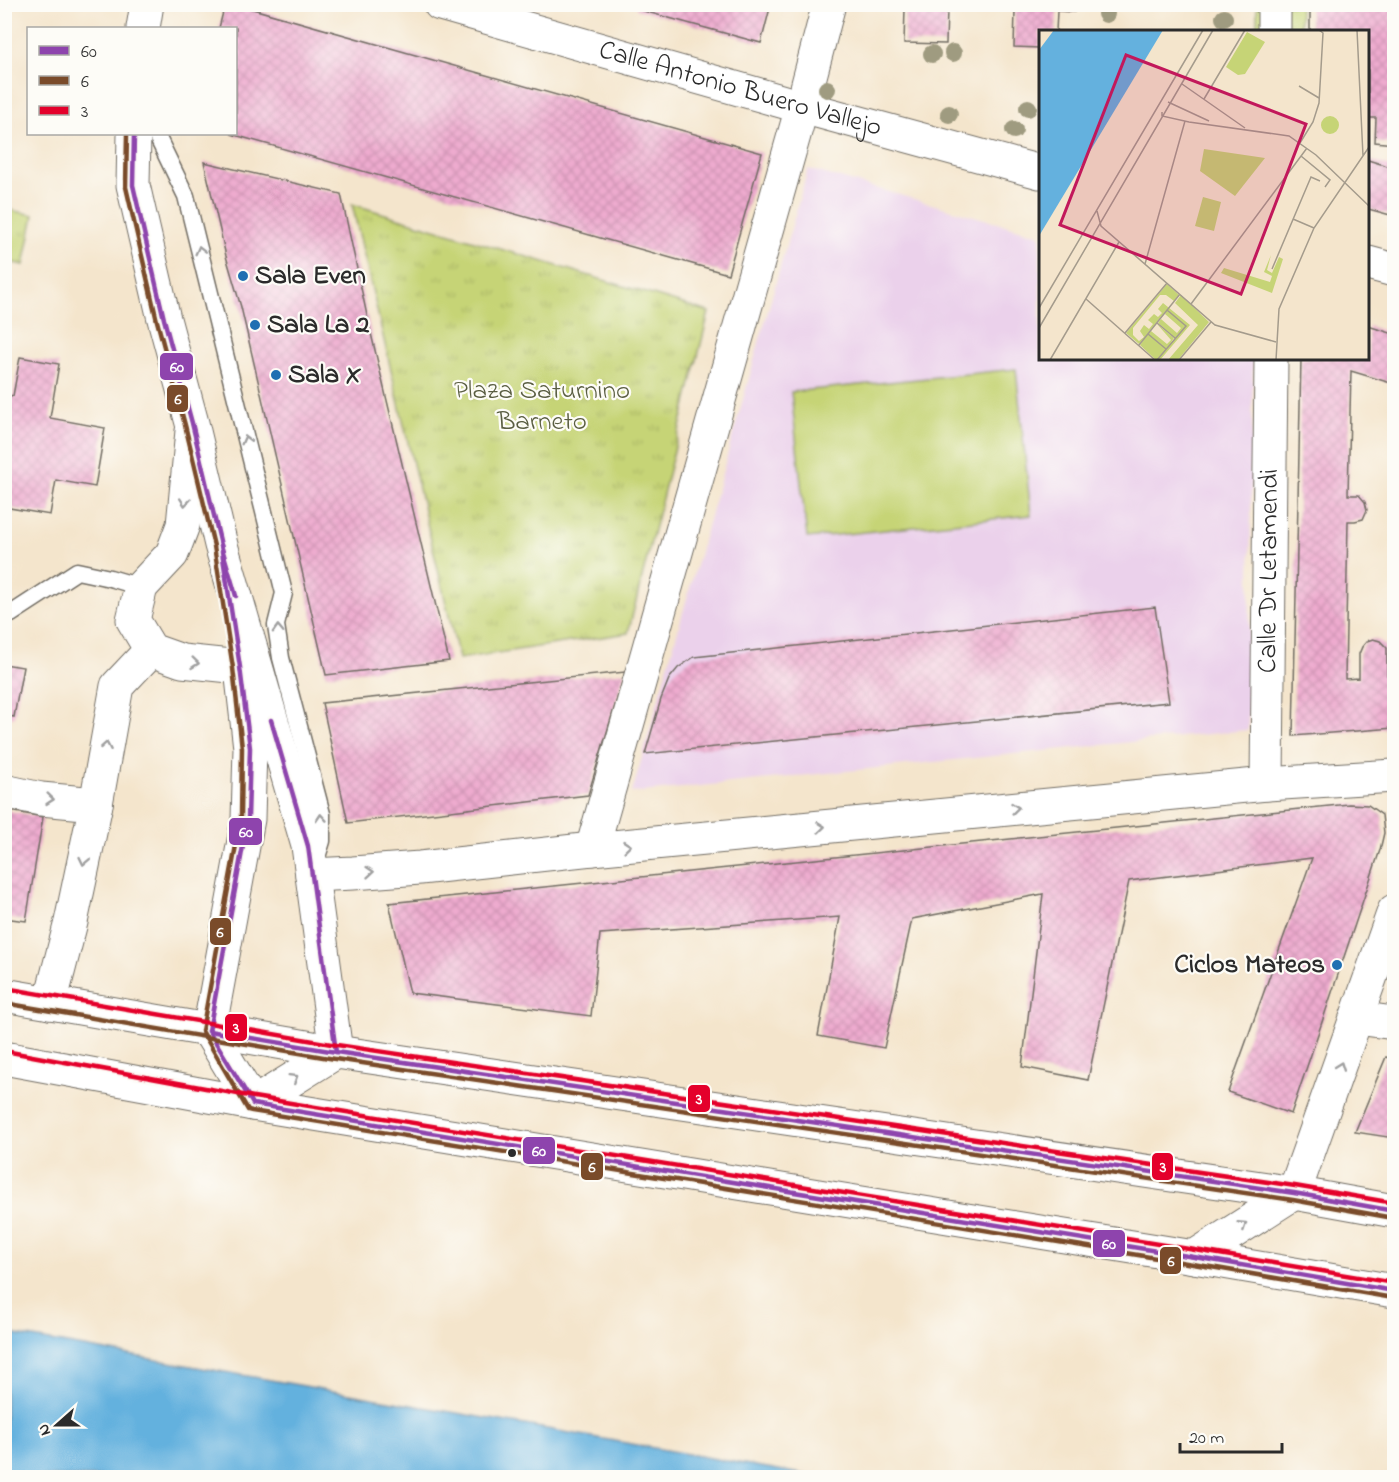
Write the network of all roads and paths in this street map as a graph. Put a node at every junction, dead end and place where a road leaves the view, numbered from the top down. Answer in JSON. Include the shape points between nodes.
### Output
{"nodes":[{"id":1,"x":147,"y":4,"type":"edge"},
{"id":2,"x":440,"y":4,"type":"edge"},
{"id":3,"x":830,"y":4,"type":"edge"},
{"id":4,"x":1274,"y":4,"type":"edge"},
{"id":5,"x":143,"y":27,"type":"edge"},
{"id":6,"x":1274,"y":30,"type":"edge"},
{"id":7,"x":802,"y":107,"type":"junction"},
{"id":8,"x":134,"y":135,"type":"edge"},
{"id":9,"x":156,"y":135,"type":"edge"},
{"id":10,"x":1039,"y":171,"type":"edge"},
{"id":11,"x":1369,"y":263,"type":"edge"},
{"id":12,"x":1395,"y":270,"type":"edge"},
{"id":13,"x":1271,"y":360,"type":"edge"},
{"id":14,"x":192,"y":423,"type":"junction"},
{"id":15,"x":221,"y":545,"type":"junction"},
{"id":16,"x":141,"y":587,"type":"junction"},
{"id":17,"x":11,"y":614,"type":"dead end"},
{"id":18,"x":150,"y":650,"type":"junction"},
{"id":19,"x":240,"y":667,"type":"junction"},
{"id":20,"x":1395,"y":776,"type":"edge"},
{"id":21,"x":1267,"y":784,"type":"junction"},
{"id":22,"x":4,"y":792,"type":"edge"},
{"id":23,"x":96,"y":804,"type":"junction"},
{"id":24,"x":592,"y":849,"type":"junction"},
{"id":25,"x":312,"y":875,"type":"junction"},
{"id":26,"x":1395,"y":911,"type":"edge"},
{"id":27,"x":4,"y":995,"type":"edge"},
{"id":28,"x":50,"y":1003,"type":"junction"},
{"id":29,"x":1357,"y":1018,"type":"junction"},
{"id":30,"x":1395,"y":1023,"type":"edge"},
{"id":31,"x":209,"y":1031,"type":"junction"},
{"id":32,"x":336,"y":1052,"type":"junction"},
{"id":33,"x":4,"y":1058,"type":"edge"},
{"id":34,"x":252,"y":1104,"type":"junction"},
{"id":35,"x":1294,"y":1193,"type":"junction"},
{"id":36,"x":1395,"y":1210,"type":"edge"},
{"id":37,"x":1194,"y":1257,"type":"junction"},
{"id":38,"x":1395,"y":1291,"type":"edge"}],
"edges":[{"from":1,"to":5,"type":"main road"},
{"from":2,"to":7,"type":"main road","name":"Calle Antonio Buero Vallejo"},
{"from":3,"to":7,"type":"main road"},
{"from":4,"to":6,"type":"main road"},
{"from":7,"to":10,"type":"main road","name":"Calle Antonio Buero Vallejo"},
{"from":7,"to":24,"type":"main road"},
{"from":8,"to":14,"type":"main road","via":[[134,185]]},
{"from":25,"to":9,"type":"lane","one_way":true,"via":[[322,841],[322,814],[281,658],[276,625],[284,593],[186,196]]},
{"from":11,"to":12,"type":"main road"},
{"from":13,"to":21,"type":"main road","name":"Calle Dr Letamendi"},
{"from":14,"to":15,"type":"main road"},
{"from":14,"to":16,"type":"main road","one_way":true,"via":[[183,525],[172,554]]},
{"from":15,"to":19,"type":"main road"},
{"from":15,"to":25,"type":"main road","via":[[308,846]]},
{"from":16,"to":17,"type":"lane","via":[[78,571]]},
{"from":16,"to":18,"type":"main road","via":[[133,620]]},
{"from":18,"to":19,"type":"main road","one_way":true,"via":[[182,662]]},
{"from":23,"to":18,"type":"main road","one_way":true,"via":[[117,686]]},
{"from":19,"to":31,"type":"main road","via":[[250,748],[248,819]]},
{"from":20,"to":21,"type":"main road"},
{"from":24,"to":21,"type":"main road","one_way":true},
{"from":22,"to":23,"type":"main road","one_way":true},
{"from":23,"to":28,"type":"main road","one_way":true},
{"from":25,"to":24,"type":"main road","one_way":true,"via":[[420,868]]},
{"from":25,"to":32,"type":"main road"},
{"from":26,"to":29,"type":"main road"},
{"from":27,"to":28,"type":"main road"},
{"from":28,"to":31,"type":"main road"},
{"from":29,"to":30,"type":"main road"},
{"from":35,"to":29,"type":"main road","one_way":true},
{"from":31,"to":32,"type":"main road"},
{"from":31,"to":34,"type":"main road"},
{"from":34,"to":32,"type":"main road","one_way":true},
{"from":32,"to":35,"type":"main road"},
{"from":33,"to":34,"type":"main road"},
{"from":34,"to":37,"type":"main road"},
{"from":35,"to":36,"type":"main road"},
{"from":37,"to":35,"type":"main road","one_way":true},
{"from":37,"to":38,"type":"main road"}]}
